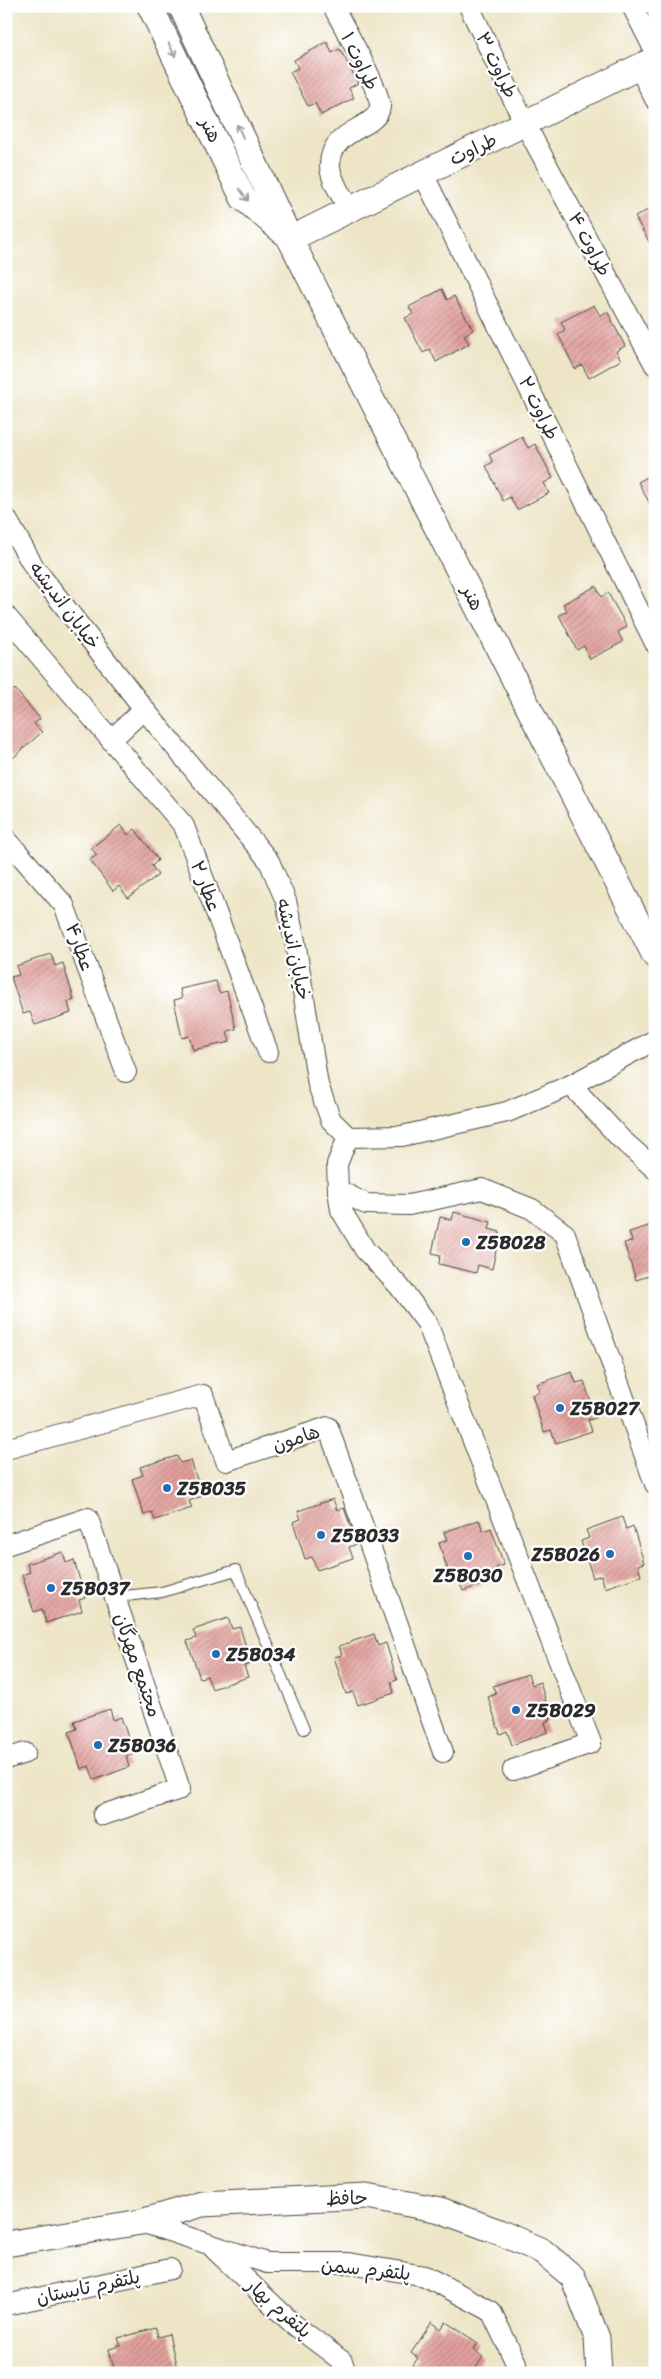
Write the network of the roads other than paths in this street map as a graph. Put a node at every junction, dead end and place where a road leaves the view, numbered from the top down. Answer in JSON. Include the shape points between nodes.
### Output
{"nodes":[{"id":1,"x":150,"y":6,"type":"edge"},
{"id":2,"x":181,"y":6,"type":"edge"},
{"id":3,"x":333,"y":6,"type":"edge"},
{"id":4,"x":469,"y":6,"type":"edge"},
{"id":5,"x":632,"y":6,"type":"edge"},
{"id":6,"x":649,"y":59,"type":"edge"},
{"id":7,"x":655,"y":99,"type":"edge"},
{"id":8,"x":525,"y":124,"type":"junction"},
{"id":9,"x":423,"y":174,"type":"junction"},
{"id":10,"x":349,"y":210,"type":"junction"},
{"id":11,"x":290,"y":239,"type":"junction"},
{"id":12,"x":655,"y":365,"type":"edge"},
{"id":13,"x":6,"y":518,"type":"edge"},
{"id":14,"x":6,"y":616,"type":"edge"},
{"id":15,"x":655,"y":642,"type":"edge"},
{"id":16,"x":144,"y":709,"type":"junction"},
{"id":17,"x":111,"y":740,"type":"junction"},
{"id":18,"x":6,"y":839,"type":"edge"},
{"id":19,"x":655,"y":956,"type":"edge"},
{"id":20,"x":655,"y":1040,"type":"edge"},
{"id":21,"x":268,"y":1052,"type":"dead end"},
{"id":22,"x":126,"y":1072,"type":"dead end"},
{"id":23,"x":571,"y":1085,"type":"junction"},
{"id":24,"x":348,"y":1137,"type":"junction"},
{"id":25,"x":655,"y":1169,"type":"edge"},
{"id":26,"x":338,"y":1190,"type":"junction"},
{"id":27,"x":6,"y":1449,"type":"edge"},
{"id":28,"x":655,"y":1484,"type":"edge"},
{"id":29,"x":6,"y":1545,"type":"edge"},
{"id":30,"x":115,"y":1597,"type":"junction"},
{"id":31,"x":304,"y":1729,"type":"dead end"},
{"id":32,"x":25,"y":1752,"type":"dead end"},
{"id":33,"x":444,"y":1752,"type":"dead end"},
{"id":34,"x":6,"y":1759,"type":"edge"},
{"id":35,"x":513,"y":1770,"type":"dead end"},
{"id":36,"x":103,"y":1815,"type":"dead end"},
{"id":37,"x":142,"y":2222,"type":"junction"},
{"id":38,"x":6,"y":2244,"type":"edge"},
{"id":39,"x":209,"y":2244,"type":"junction"},
{"id":40,"x":170,"y":2269,"type":"dead end"},
{"id":41,"x":6,"y":2305,"type":"edge"},
{"id":42,"x":346,"y":2373,"type":"edge"},
{"id":43,"x":515,"y":2373,"type":"edge"},
{"id":44,"x":599,"y":2373,"type":"edge"}],
"edges":[{"from":1,"to":11,"type":"street","name":"هنر","one_way":true,"via":[[243,198]]},
{"from":11,"to":2,"type":"street","name":"هنر","one_way":true},
{"from":3,"to":10,"type":"street","name":"طراوت ۱","via":[[380,105],[373,120],[346,134],[334,147],[330,165],[334,181]]},
{"from":4,"to":8,"type":"street","name":"طراوت ۳"},
{"from":5,"to":6,"type":"street"},
{"from":6,"to":7,"type":"street"},
{"from":6,"to":8,"type":"street","name":"طراوت"},
{"from":8,"to":9,"type":"street","name":"طراوت"},
{"from":8,"to":12,"type":"street","name":"طراوت ۴"},
{"from":9,"to":10,"type":"street","name":"طراوت"},
{"from":9,"to":15,"type":"street","name":"طراوت ۲"},
{"from":10,"to":11,"type":"street","name":"طراوت"},
{"from":11,"to":19,"type":"street","name":"هنر"},
{"from":13,"to":16,"type":"street","name":"خیابان اندیشه","via":[[34,567]]},
{"from":14,"to":17,"type":"street","name":"عطار ۲"},
{"from":16,"to":17,"type":"street"},
{"from":16,"to":24,"type":"street","name":"خیابان اندیشه","via":[[269,861],[286,901],[296,941],[318,1085],[331,1120]]},
{"from":17,"to":21,"type":"street","name":"عطار ۲","via":[[184,826]]},
{"from":18,"to":22,"type":"street","name":"عطار۴","via":[[64,905]]},
{"from":20,"to":23,"type":"street"},
{"from":23,"to":24,"type":"street","via":[[507,1112],[402,1136]]},
{"from":23,"to":25,"type":"street","via":[[621,1139]]},
{"from":24,"to":26,"type":"street","via":[[337,1164]]},
{"from":26,"to":28,"type":"street","via":[[366,1204],[409,1205],[482,1189],[532,1209],[565,1234]]},
{"from":26,"to":35,"type":"street","via":[[341,1210],[365,1250],[399,1286],[427,1323],[591,1743]]},
{"from":27,"to":33,"type":"street","name":"هامون","via":[[203,1395],[226,1461],[328,1427]]},
{"from":29,"to":30,"type":"street","name":"مجتمع مهرگان","via":[[88,1518]]},
{"from":30,"to":31,"type":"lane","via":[[162,1592],[236,1570]]},
{"from":30,"to":36,"type":"street","name":"مجتمع مهرگان","via":[[180,1789]]},
{"from":32,"to":34,"type":"street"},
{"from":37,"to":38,"type":"street","name":"حافظ"},
{"from":37,"to":39,"type":"street","name":"پلتفرم سمن"},
{"from":37,"to":44,"type":"street","name":"حافظ","via":[[202,2204],[367,2196],[440,2210],[542,2251],[573,2277],[597,2338]]},
{"from":39,"to":42,"type":"street","name":"پلتفرم بهار","via":[[292,2323],[342,2361]]},
{"from":39,"to":43,"type":"street","name":"پلتفرم سمن","via":[[267,2263],[349,2264],[426,2276],[491,2311],[516,2363]]},
{"from":40,"to":41,"type":"street","name":"پلتفرم تابستان"}]}
